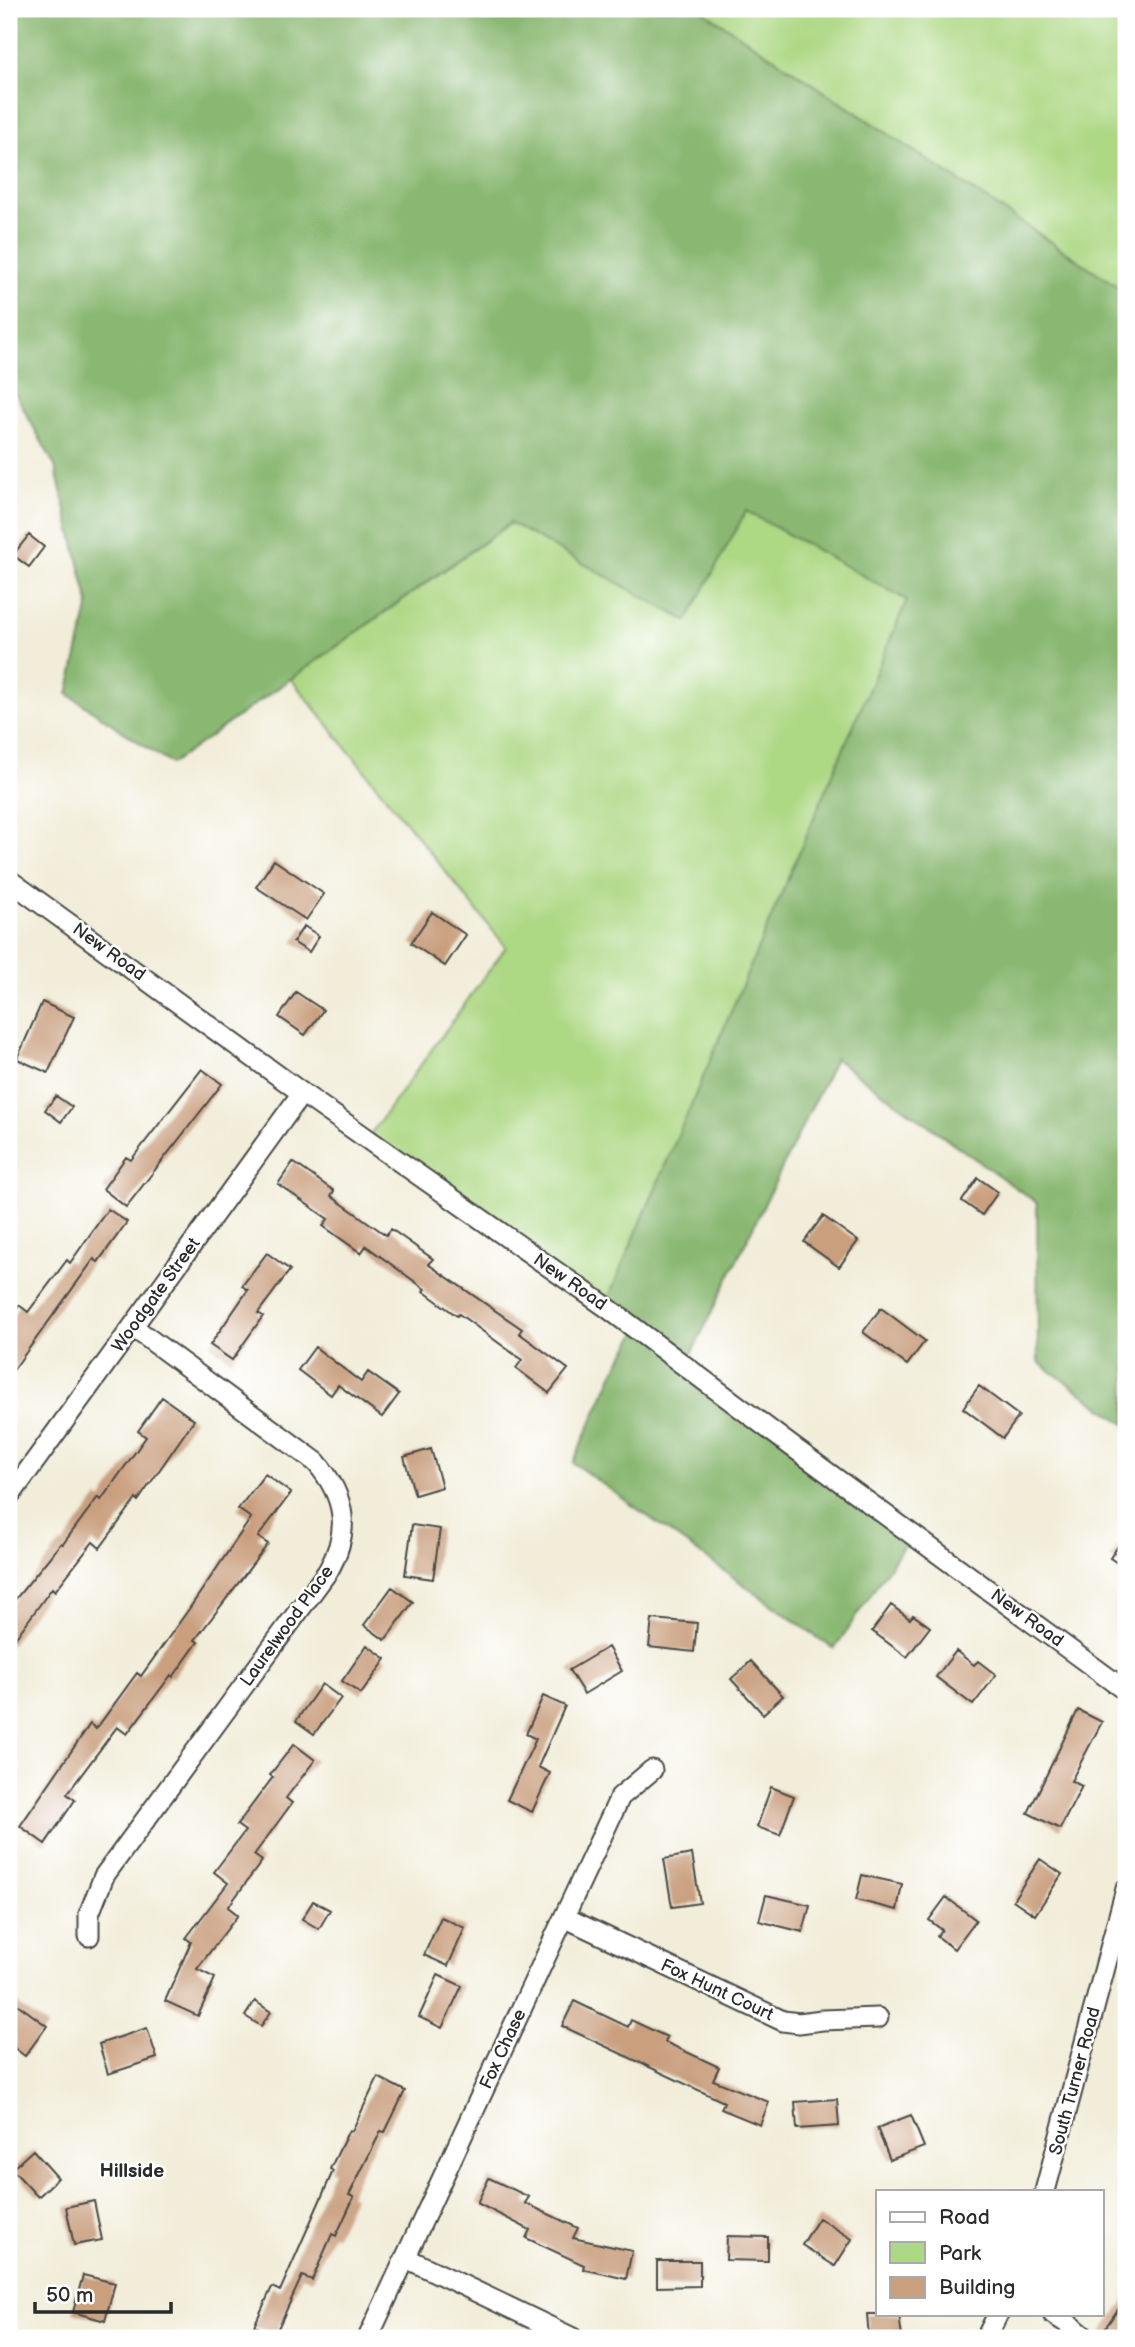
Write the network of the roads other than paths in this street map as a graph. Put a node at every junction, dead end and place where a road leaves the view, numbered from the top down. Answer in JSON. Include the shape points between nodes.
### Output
{"nodes":[{"id":1,"x":9,"y":880,"type":"edge"},
{"id":2,"x":302,"y":1093,"type":"junction"},
{"id":3,"x":133,"y":1327,"type":"junction"},
{"id":4,"x":9,"y":1497,"type":"edge"},
{"id":5,"x":1126,"y":1691,"type":"edge"},
{"id":6,"x":652,"y":1770,"type":"dead end"},
{"id":7,"x":1126,"y":1889,"type":"edge"},
{"id":8,"x":564,"y":1917,"type":"junction"},
{"id":9,"x":89,"y":1936,"type":"dead end"},
{"id":10,"x":878,"y":2018,"type":"dead end"},
{"id":11,"x":1045,"y":2190,"type":"edge"},
{"id":12,"x":406,"y":2258,"type":"junction"},
{"id":13,"x":997,"y":2316,"type":"edge"},
{"id":14,"x":1057,"y":2316,"type":"edge"},
{"id":15,"x":368,"y":2338,"type":"edge"},
{"id":16,"x":573,"y":2338,"type":"edge"},
{"id":17,"x":986,"y":2338,"type":"edge"},
{"id":18,"x":1086,"y":2338,"type":"edge"}],
"edges":[{"from":1,"to":2,"type":"street","name":"New Road"},
{"from":2,"to":3,"type":"street","name":"Woodgate Street"},
{"from":2,"to":5,"type":"street","name":"New Road","via":[[605,1306]]},
{"from":3,"to":4,"type":"street","name":"Woodgate Street"},
{"from":3,"to":9,"type":"street","name":"Laurelwood Place","via":[[316,1462],[339,1498],[343,1521],[341,1541],[328,1571],[104,1876],[89,1914]]},
{"from":6,"to":8,"type":"street","name":"Fox Chase","via":[[620,1797]]},
{"from":7,"to":11,"type":"street","name":"South Turner Road"},
{"from":8,"to":10,"type":"street","name":"Fox Hunt Court","via":[[783,2021]]},
{"from":8,"to":12,"type":"street","name":"Fox Chase"},
{"from":12,"to":15,"type":"street","name":"Fox Chase"},
{"from":12,"to":16,"type":"street"},
{"from":13,"to":17,"type":"street"},
{"from":14,"to":18,"type":"street"}]}
